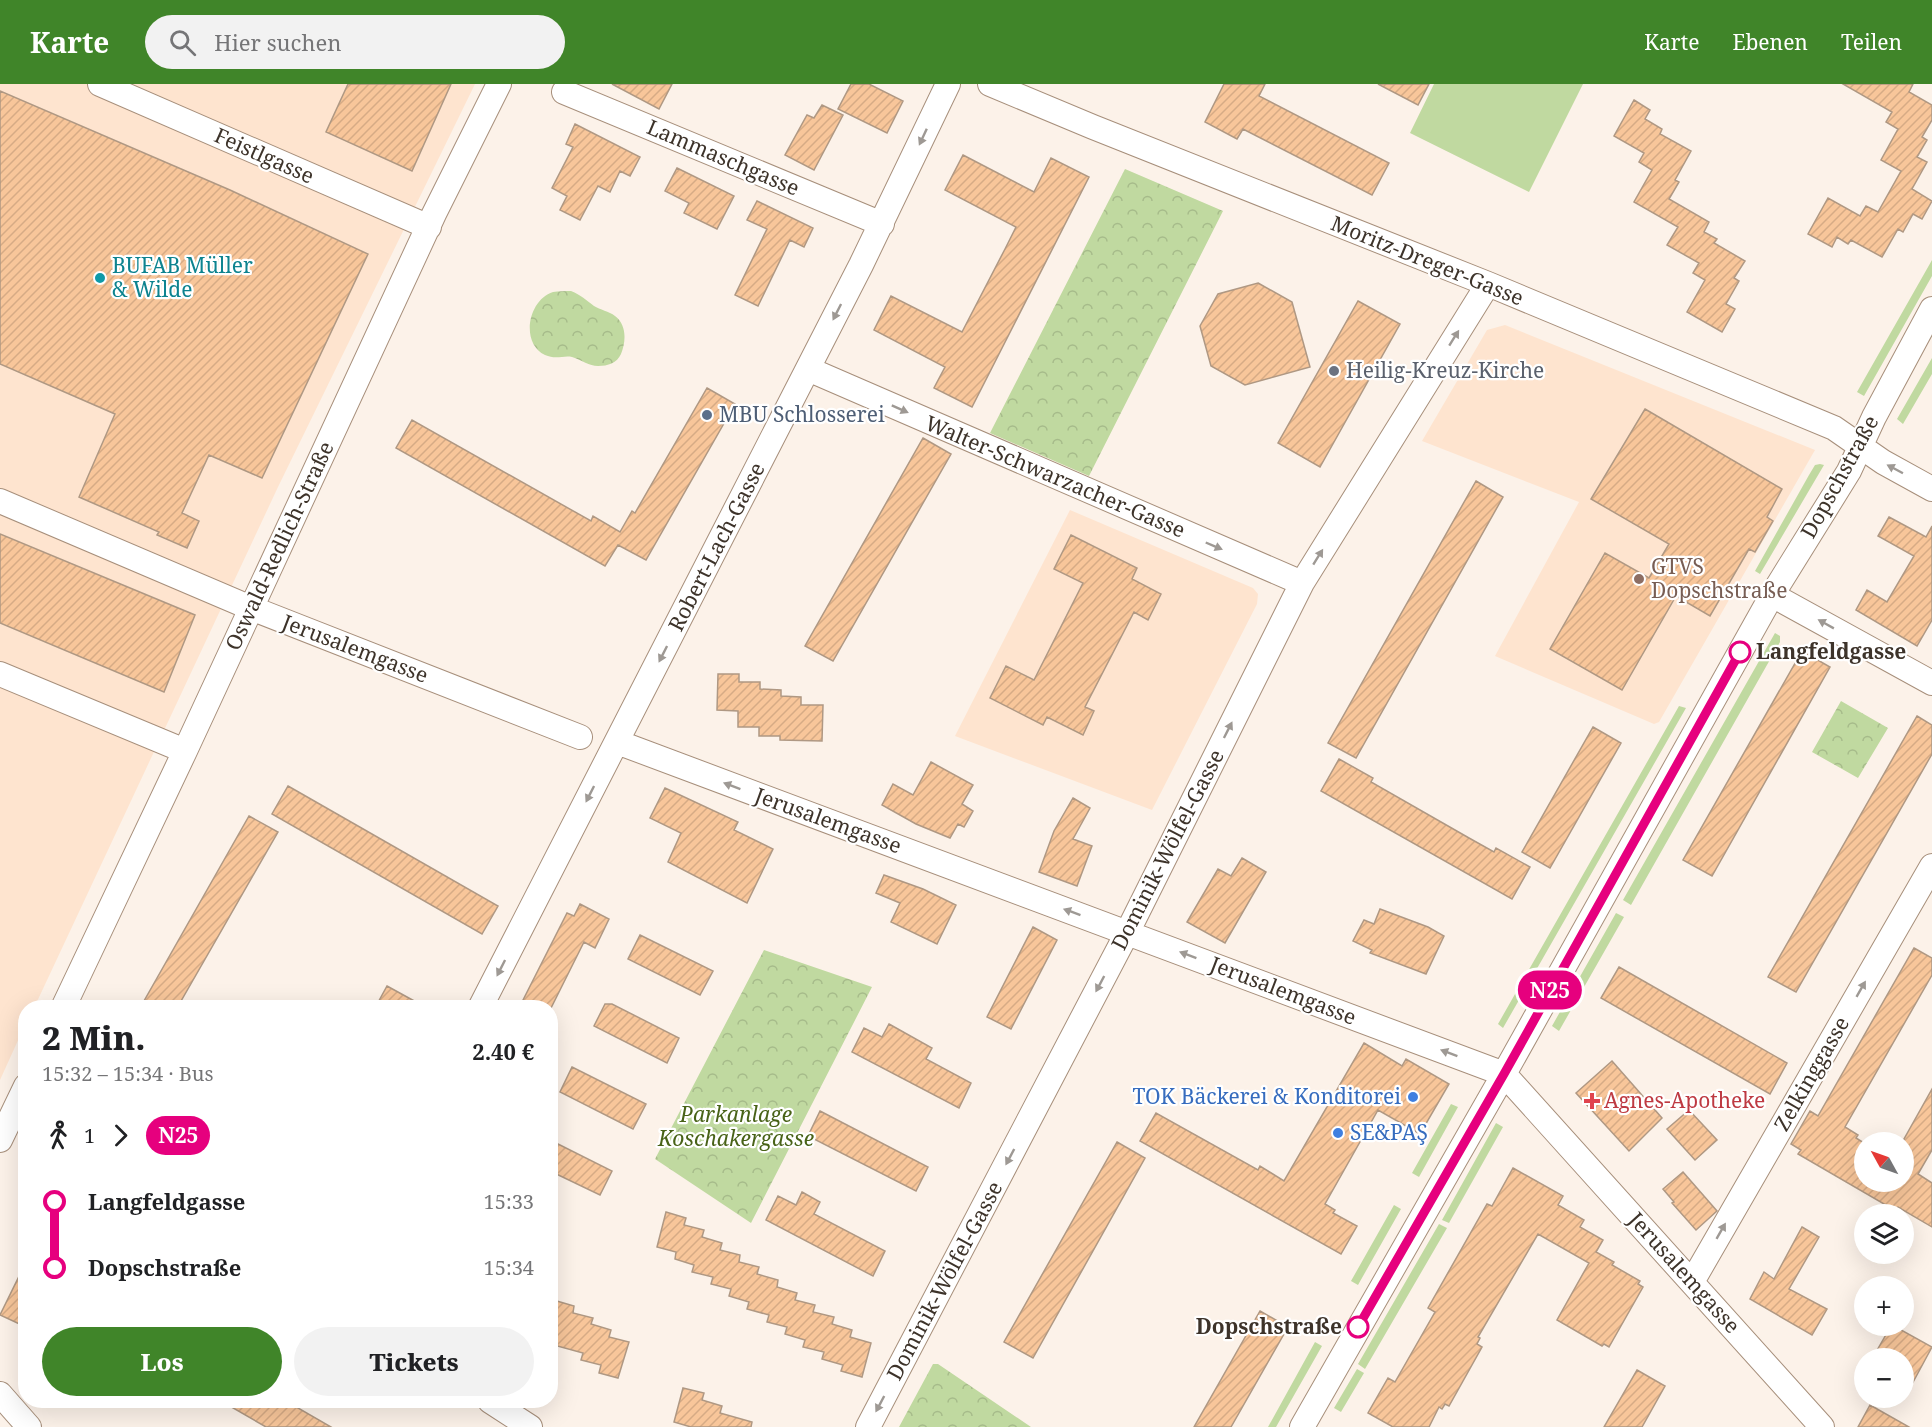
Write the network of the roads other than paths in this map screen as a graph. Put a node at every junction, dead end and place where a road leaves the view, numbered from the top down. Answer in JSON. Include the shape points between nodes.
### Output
{"nodes":[{"id":1,"x":100,"y":84,"type":"edge"},
{"id":2,"x":499,"y":84,"type":"edge"},
{"id":3,"x":948,"y":84,"type":"edge"},
{"id":4,"x":990,"y":84,"type":"edge"},
{"id":5,"x":564,"y":92,"type":"dead end"},
{"id":6,"x":882,"y":224,"type":"junction"},
{"id":7,"x":429,"y":227,"type":"junction"},
{"id":8,"x":1488,"y":284,"type":"junction"},
{"id":9,"x":1932,"y":309,"type":"edge"},
{"id":10,"x":808,"y":369,"type":"junction"},
{"id":11,"x":1860,"y":446,"type":"junction"},
{"id":12,"x":1932,"y":489,"type":"edge"},
{"id":13,"x":0,"y":501,"type":"edge"},
{"id":14,"x":1302,"y":583,"type":"junction"},
{"id":15,"x":1773,"y":595,"type":"junction"},
{"id":16,"x":251,"y":608,"type":"junction"},
{"id":17,"x":0,"y":674,"type":"edge"},
{"id":18,"x":1932,"y":682,"type":"edge"},
{"id":19,"x":580,"y":736,"type":"dead end"},
{"id":20,"x":617,"y":742,"type":"junction"},
{"id":21,"x":184,"y":751,"type":"junction"},
{"id":22,"x":1929,"y":878,"type":"edge"},
{"id":23,"x":1127,"y":933,"type":"junction"},
{"id":24,"x":67,"y":1000,"type":"edge"},
{"id":25,"x":484,"y":1000,"type":"edge"},
{"id":26,"x":1504,"y":1074,"type":"junction"},
{"id":27,"x":18,"y":1103,"type":"edge"},
{"id":28,"x":0,"y":1140,"type":"edge"},
{"id":29,"x":1692,"y":1282,"type":"junction"},
{"id":30,"x":0,"y":1394,"type":"edge"},
{"id":31,"x":501,"y":1408,"type":"edge"},
{"id":32,"x":29,"y":1427,"type":"edge"},
{"id":33,"x":530,"y":1427,"type":"edge"},
{"id":34,"x":868,"y":1427,"type":"edge"},
{"id":35,"x":1302,"y":1427,"type":"edge"},
{"id":36,"x":1822,"y":1427,"type":"edge"}],
"edges":[{"from":1,"to":7,"type":"street","name":"Feistlgasse"},
{"from":2,"to":7,"type":"street","name":"Oswald-Redlich-Straße"},
{"from":3,"to":6,"type":"street","name":"Robert-Lach-Gasse","one_way":true},
{"from":4,"to":8,"type":"street","name":"Moritz-Dreger-Gasse"},
{"from":5,"to":6,"type":"street","name":"Lammaschgasse"},
{"from":6,"to":10,"type":"street","name":"Robert-Lach-Gasse","one_way":true},
{"from":7,"to":16,"type":"street","name":"Oswald-Redlich-Straße"},
{"from":8,"to":11,"type":"street","name":"Moritz-Dreger-Gasse","via":[[1834,428]]},
{"from":14,"to":8,"type":"street","name":"Dominik-Wölfel-Gasse","one_way":true},
{"from":9,"to":11,"type":"street","name":"Dopschstraße"},
{"from":10,"to":14,"type":"street","name":"Walter-Schwarzacher-Gasse","one_way":true},
{"from":10,"to":20,"type":"street","name":"Robert-Lach-Gasse","one_way":true},
{"from":12,"to":11,"type":"street","one_way":true},
{"from":11,"to":15,"type":"street","name":"Dopschstraße","via":[[1849,471]]},
{"from":13,"to":16,"type":"street","name":"Jerusalemgasse"},
{"from":23,"to":14,"type":"street","name":"Dominik-Wölfel-Gasse","one_way":true},
{"from":18,"to":15,"type":"street","one_way":true},
{"from":15,"to":26,"type":"street","name":"Dopschstraße"},
{"from":16,"to":19,"type":"street","name":"Jerusalemgasse"},
{"from":16,"to":21,"type":"street","name":"Oswald-Redlich-Straße"},
{"from":17,"to":21,"type":"street"},
{"from":23,"to":20,"type":"street","name":"Jerusalemgasse","one_way":true},
{"from":20,"to":25,"type":"street","name":"Robert-Lach-Gasse","one_way":true},
{"from":21,"to":24,"type":"street","name":"Oswald-Redlich-Straße"},
{"from":29,"to":22,"type":"street","name":"Zelkinggasse","one_way":true},
{"from":26,"to":23,"type":"street","name":"Jerusalemgasse","one_way":true},
{"from":23,"to":34,"type":"street","name":"Dominik-Wölfel-Gasse","one_way":true},
{"from":26,"to":29,"type":"street","name":"Jerusalemgasse"},
{"from":26,"to":35,"type":"street","name":"Dopschstraße"},
{"from":27,"to":28,"type":"street"},
{"from":29,"to":36,"type":"street","name":"Jerusalemgasse"},
{"from":30,"to":32,"type":"street"},
{"from":31,"to":33,"type":"street"}]}
